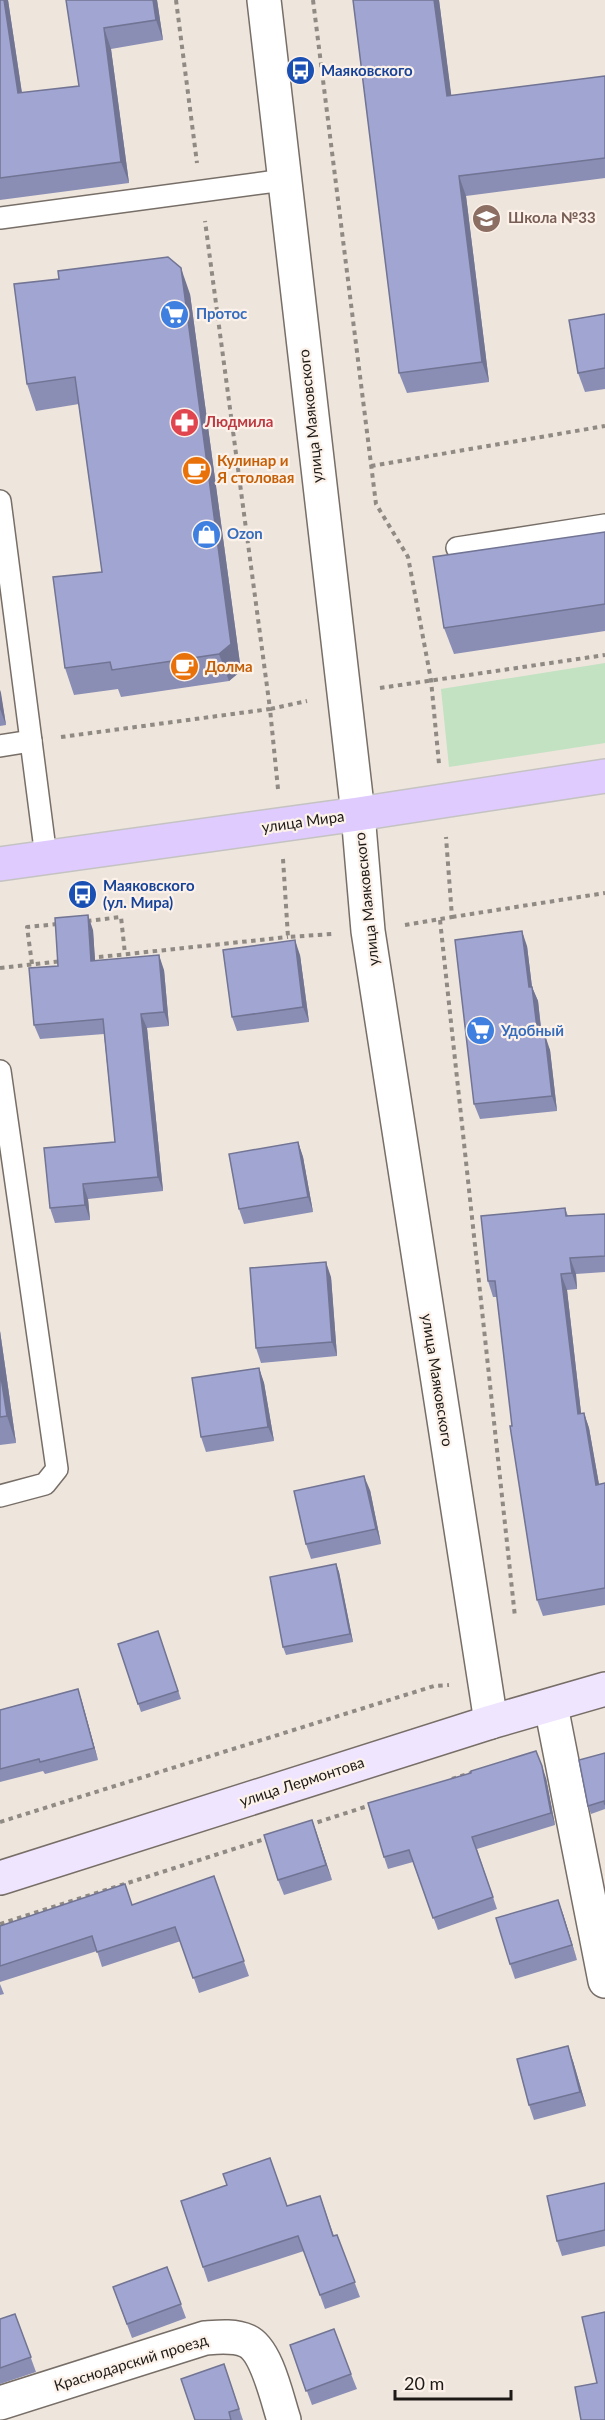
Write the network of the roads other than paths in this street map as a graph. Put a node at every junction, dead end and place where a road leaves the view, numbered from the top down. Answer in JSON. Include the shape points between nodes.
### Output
{"nodes":[{"id":1,"x":264,"y":0,"type":"edge"},
{"id":2,"x":284,"y":180,"type":"junction"},
{"id":3,"x":0,"y":218,"type":"edge"},
{"id":4,"x":0,"y":501,"type":"edge"},
{"id":5,"x":605,"y":525,"type":"edge"},
{"id":6,"x":457,"y":548,"type":"dead end"},
{"id":7,"x":31,"y":741,"type":"junction"},
{"id":8,"x":0,"y":746,"type":"edge"},
{"id":9,"x":605,"y":776,"type":"edge"},
{"id":10,"x":358,"y":814,"type":"junction"},
{"id":11,"x":46,"y":857,"type":"junction"},
{"id":12,"x":0,"y":864,"type":"edge"},
{"id":13,"x":0,"y":1071,"type":"edge"},
{"id":14,"x":8,"y":1174,"type":"edge"},
{"id":15,"x":0,"y":1496,"type":"edge"},
{"id":16,"x":605,"y":1689,"type":"edge"},
{"id":17,"x":551,"y":1706,"type":"junction"},
{"id":18,"x":491,"y":1722,"type":"junction"},
{"id":19,"x":0,"y":1878,"type":"edge"},
{"id":20,"x":605,"y":1981,"type":"edge"},
{"id":21,"x":0,"y":2403,"type":"edge"},
{"id":22,"x":284,"y":2420,"type":"edge"}],
"edges":[{"from":1,"to":2,"type":"street","name":"улица Маяковского"},
{"from":2,"to":3,"type":"lane"},
{"from":2,"to":10,"type":"street","name":"улица Маяковского"},
{"from":4,"to":7,"type":"lane"},
{"from":5,"to":6,"type":"lane"},
{"from":7,"to":8,"type":"lane"},
{"from":7,"to":11,"type":"lane"},
{"from":9,"to":10,"type":"main road","name":"улица Мира"},
{"from":10,"to":11,"type":"main road","name":"улица Мира"},
{"from":10,"to":18,"type":"street","name":"улица Маяковского","via":[[368,931]]},
{"from":11,"to":12,"type":"main road","name":"улица Мира"},
{"from":13,"to":14,"type":"lane"},
{"from":14,"to":15,"type":"lane","via":[[57,1469],[45,1484]]},
{"from":16,"to":17,"type":"main road","name":"улица Лермонтова"},
{"from":17,"to":18,"type":"main road","name":"улица Лермонтова"},
{"from":17,"to":20,"type":"street"},
{"from":18,"to":19,"type":"main road","name":"улица Лермонтова"},
{"from":21,"to":22,"type":"street","name":"Краснодарский проезд","via":[[205,2338],[228,2337],[248,2341],[262,2354]]}]}
